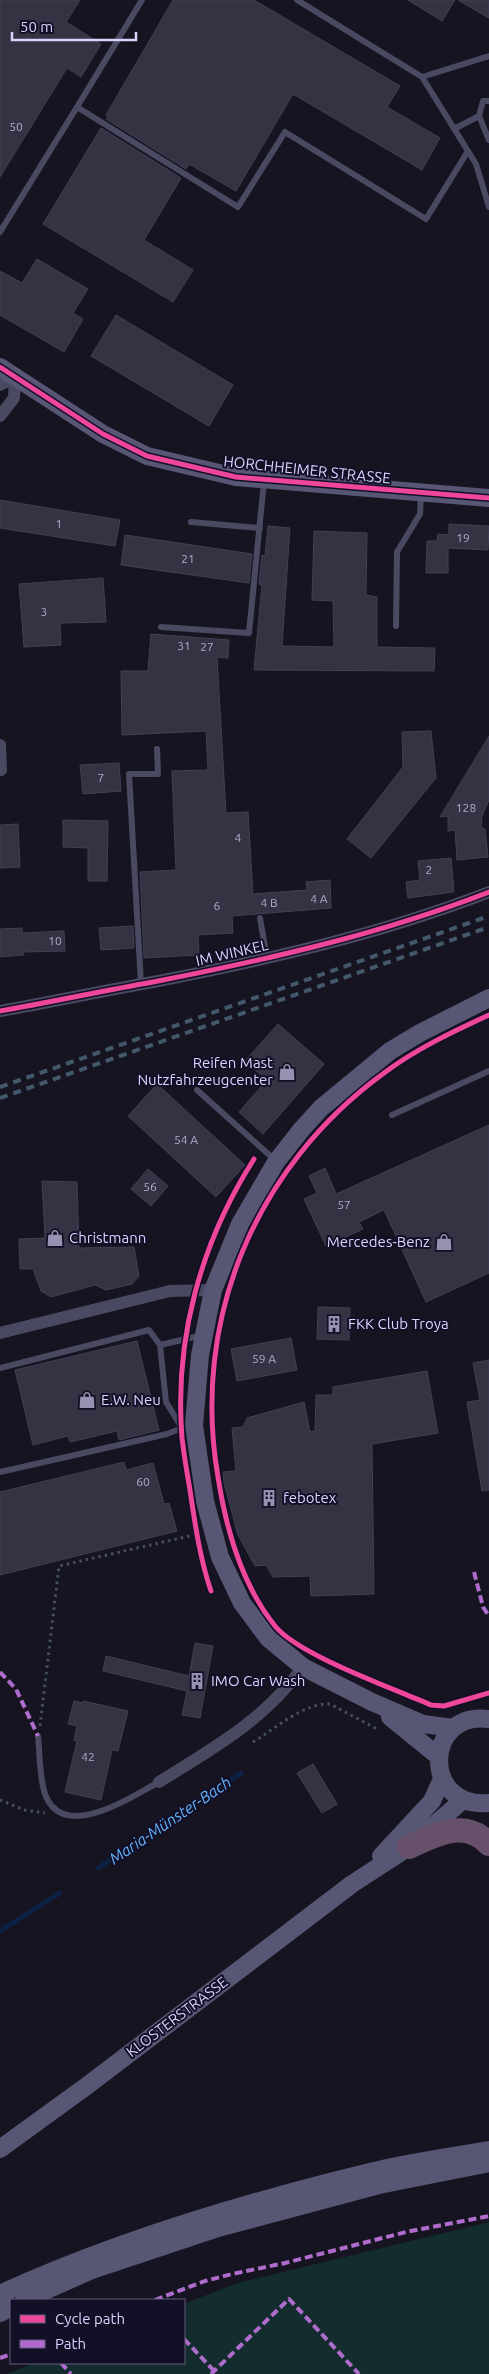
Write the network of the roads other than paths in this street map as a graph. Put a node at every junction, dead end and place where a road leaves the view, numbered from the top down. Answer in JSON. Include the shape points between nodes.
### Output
{"nodes":[{"id":1,"x":142,"y":0,"type":"edge"},
{"id":2,"x":297,"y":0,"type":"edge"},
{"id":3,"x":489,"y":56,"type":"edge"},
{"id":4,"x":422,"y":77,"type":"junction"},
{"id":5,"x":489,"y":101,"type":"edge"},
{"id":6,"x":77,"y":107,"type":"junction"},
{"id":7,"x":479,"y":116,"type":"junction"},
{"id":8,"x":454,"y":129,"type":"junction"},
{"id":9,"x":489,"y":140,"type":"edge"},
{"id":10,"x":468,"y":151,"type":"junction"},
{"id":11,"x":489,"y":207,"type":"edge"},
{"id":12,"x":0,"y":232,"type":"edge"},
{"id":13,"x":5,"y":376,"type":"edge"},
{"id":14,"x":0,"y":416,"type":"edge"},
{"id":15,"x":264,"y":480,"type":"junction"},
{"id":16,"x":421,"y":493,"type":"junction"},
{"id":17,"x":489,"y":498,"type":"edge"},
{"id":18,"x":190,"y":522,"type":"dead end"},
{"id":19,"x":260,"y":528,"type":"junction"},
{"id":20,"x":396,"y":626,"type":"dead end"},
{"id":21,"x":161,"y":627,"type":"dead end"},
{"id":22,"x":0,"y":745,"type":"edge"},
{"id":23,"x":157,"y":749,"type":"dead end"},
{"id":24,"x":1,"y":770,"type":"dead end"},
{"id":25,"x":489,"y":892,"type":"edge"},
{"id":26,"x":260,"y":918,"type":"dead end"},
{"id":27,"x":266,"y":958,"type":"junction"},
{"id":28,"x":141,"y":984,"type":"junction"},
{"id":29,"x":489,"y":998,"type":"edge"},
{"id":30,"x":0,"y":1011,"type":"edge"},
{"id":31,"x":489,"y":1071,"type":"edge"},
{"id":32,"x":198,"y":1090,"type":"dead end"},
{"id":33,"x":392,"y":1115,"type":"dead end"},
{"id":34,"x":276,"y":1162,"type":"junction"},
{"id":35,"x":213,"y":1290,"type":"junction"},
{"id":36,"x":0,"y":1331,"type":"edge"},
{"id":37,"x":204,"y":1335,"type":"junction"},
{"id":38,"x":160,"y":1346,"type":"junction"},
{"id":39,"x":0,"y":1368,"type":"edge"},
{"id":40,"x":188,"y":1427,"type":"junction"},
{"id":41,"x":0,"y":1472,"type":"edge"},
{"id":42,"x":303,"y":1667,"type":"junction"},
{"id":43,"x":372,"y":1702,"type":"junction"},
{"id":44,"x":489,"y":1718,"type":"edge"},
{"id":45,"x":453,"y":1728,"type":"junction"},
{"id":46,"x":38,"y":1736,"type":"road end"},
{"id":47,"x":438,"y":1756,"type":"junction"},
{"id":48,"x":442,"y":1779,"type":"junction"},
{"id":49,"x":160,"y":1782,"type":"joint"},
{"id":50,"x":463,"y":1800,"type":"junction"},
{"id":51,"x":489,"y":1803,"type":"edge"},
{"id":52,"x":489,"y":1844,"type":"edge"},
{"id":53,"x":409,"y":1847,"type":"junction"},
{"id":54,"x":352,"y":1884,"type":"junction"},
{"id":55,"x":0,"y":2149,"type":"edge"},
{"id":56,"x":489,"y":2150,"type":"edge"},
{"id":57,"x":489,"y":2163,"type":"edge"},
{"id":58,"x":0,"y":2294,"type":"edge"},
{"id":59,"x":26,"y":2299,"type":"edge"}],
"edges":[{"from":1,"to":6,"type":"lane"},
{"from":2,"to":4,"type":"lane"},
{"from":3,"to":4,"type":"lane"},
{"from":4,"to":8,"type":"lane"},
{"from":5,"to":7,"type":"lane","via":[[483,101]]},
{"from":6,"to":10,"type":"lane","via":[[238,207],[285,132],[426,219]]},
{"from":6,"to":12,"type":"lane"},
{"from":7,"to":8,"type":"lane"},
{"from":7,"to":9,"type":"lane"},
{"from":8,"to":10,"type":"lane"},
{"from":10,"to":11,"type":"lane","via":[[476,164]]},
{"from":13,"to":14,"type":"street","via":[[14,398]]},
{"from":13,"to":15,"type":"main road","name":"HORCHHEIMER STRASSE","via":[[102,434],[147,456],[236,478]]},
{"from":15,"to":16,"type":"main road","name":"HORCHHEIMER STRASSE"},
{"from":15,"to":19,"type":"lane"},
{"from":16,"to":17,"type":"main road","name":"HORCHHEIMER STRASSE"},
{"from":16,"to":20,"type":"lane","via":[[420,514],[397,552]]},
{"from":18,"to":19,"type":"lane"},
{"from":19,"to":21,"type":"lane","via":[[250,633]]},
{"from":22,"to":24,"type":"street"},
{"from":23,"to":28,"type":"lane","via":[[158,774],[129,774]]},
{"from":25,"to":27,"type":"street","name":"IM WINKEL","via":[[358,934]]},
{"from":26,"to":27,"type":"lane"},
{"from":27,"to":28,"type":"street","name":"IM WINKEL"},
{"from":28,"to":30,"type":"street","name":"IM WINKEL"},
{"from":29,"to":34,"type":"main road","via":[[390,1051],[321,1108]]},
{"from":31,"to":33,"type":"lane"},
{"from":32,"to":34,"type":"lane"},
{"from":34,"to":35,"type":"main road","via":[[240,1224]]},
{"from":35,"to":36,"type":"street","via":[[170,1291]]},
{"from":35,"to":37,"type":"main road"},
{"from":37,"to":38,"type":"lane"},
{"from":37,"to":40,"type":"main road"},
{"from":38,"to":39,"type":"lane","via":[[149,1330]]},
{"from":38,"to":40,"type":"lane","via":[[166,1402]]},
{"from":40,"to":41,"type":"lane"},
{"from":40,"to":42,"type":"main road","via":[[212,1531],[230,1580],[246,1610],[268,1638]]},
{"from":42,"to":43,"type":"main road"},
{"from":42,"to":49,"type":"street","via":[[261,1715]]},
{"from":43,"to":45,"type":"main road","via":[[423,1724]]},
{"from":43,"to":47,"type":"main road"},
{"from":44,"to":45,"type":"main road","via":[[466,1720]]},
{"from":45,"to":47,"type":"main road"},
{"from":46,"to":49,"type":"lane","via":[[46,1796],[62,1815],[97,1813]]},
{"from":47,"to":48,"type":"main road"},
{"from":48,"to":50,"type":"main road"},
{"from":48,"to":54,"type":"main road","name":"KLOSTERSTRASSE","via":[[432,1800],[417,1819]]},
{"from":50,"to":51,"type":"main road"},
{"from":50,"to":53,"type":"main road","name":"KLOSTERSTRASSE"},
{"from":52,"to":53,"type":"highway","via":[[468,1830],[456,1830],[440,1833]]},
{"from":53,"to":54,"type":"main road","name":"KLOSTERSTRASSE"},
{"from":54,"to":55,"type":"main road","name":"KLOSTERSTRASSE"},
{"from":56,"to":58,"type":"main road","via":[[371,2172],[166,2230],[58,2268]]},
{"from":57,"to":59,"type":"main road","via":[[379,2185],[218,2228],[92,2270]]}]}
